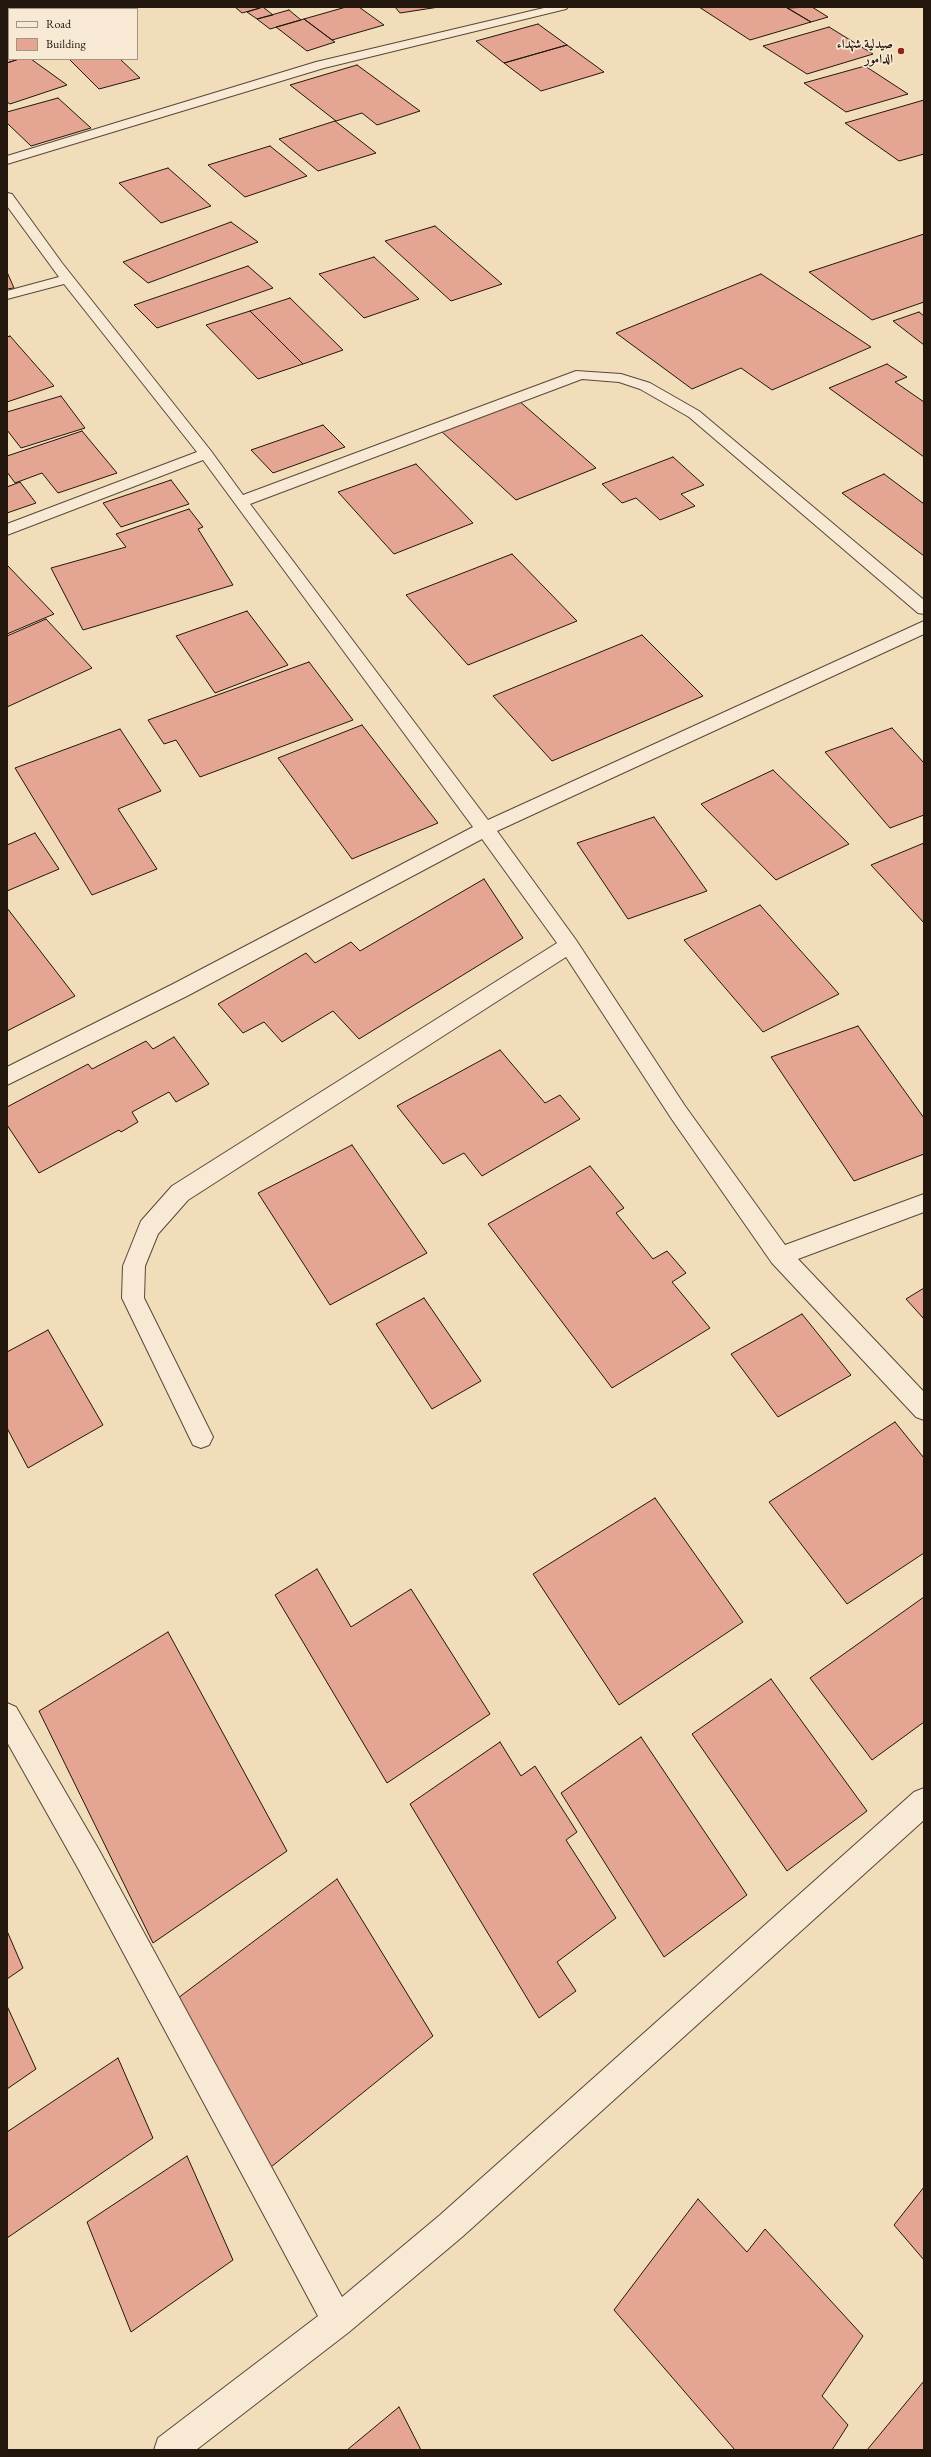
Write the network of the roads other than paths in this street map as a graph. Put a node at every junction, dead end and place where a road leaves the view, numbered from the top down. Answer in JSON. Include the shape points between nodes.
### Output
{"nodes":[{"id":1,"x":562,"y":7,"type":"edge"},
{"id":2,"x":7,"y":160,"type":"edge"},
{"id":3,"x":7,"y":197,"type":"edge"},
{"id":4,"x":67,"y":279,"type":"junction"},
{"id":5,"x":7,"y":295,"type":"edge"},
{"id":6,"x":206,"y":454,"type":"junction"},
{"id":7,"x":240,"y":502,"type":"junction"},
{"id":8,"x":7,"y":530,"type":"edge"},
{"id":9,"x":924,"y":609,"type":"edge"},
{"id":10,"x":924,"y":627,"type":"edge"},
{"id":11,"x":485,"y":829,"type":"junction"},
{"id":12,"x":569,"y":946,"type":"junction"},
{"id":13,"x":7,"y":1077,"type":"edge"},
{"id":14,"x":924,"y":1203,"type":"edge"},
{"id":15,"x":780,"y":1256,"type":"junction"},
{"id":16,"x":924,"y":1409,"type":"edge"},
{"id":17,"x":201,"y":1437,"type":"dead end"},
{"id":18,"x":7,"y":1716,"type":"edge"},
{"id":19,"x":924,"y":1802,"type":"edge"},
{"id":20,"x":338,"y":2321,"type":"junction"},
{"id":21,"x":170,"y":2450,"type":"edge"}],
"edges":[{"from":1,"to":2,"type":"street","via":[[320,65]]},
{"from":3,"to":4,"type":"street"},
{"from":4,"to":5,"type":"street"},
{"from":4,"to":6,"type":"street"},
{"from":6,"to":7,"type":"street"},
{"from":6,"to":8,"type":"street"},
{"from":7,"to":9,"type":"street","via":[[581,374],[621,378],[645,386],[694,414]]},
{"from":7,"to":11,"type":"street"},
{"from":10,"to":11,"type":"street"},
{"from":11,"to":12,"type":"street"},
{"from":11,"to":13,"type":"street","via":[[180,990]]},
{"from":12,"to":15,"type":"street","via":[[678,1112]]},
{"from":12,"to":17,"type":"street","via":[[180,1193],[149,1228],[134,1266],[133,1298]]},
{"from":14,"to":15,"type":"street"},
{"from":15,"to":16,"type":"street"},
{"from":18,"to":20,"type":"street","via":[[89,1860]]},
{"from":19,"to":20,"type":"street","via":[[451,2226]]},
{"from":20,"to":21,"type":"street"}]}
